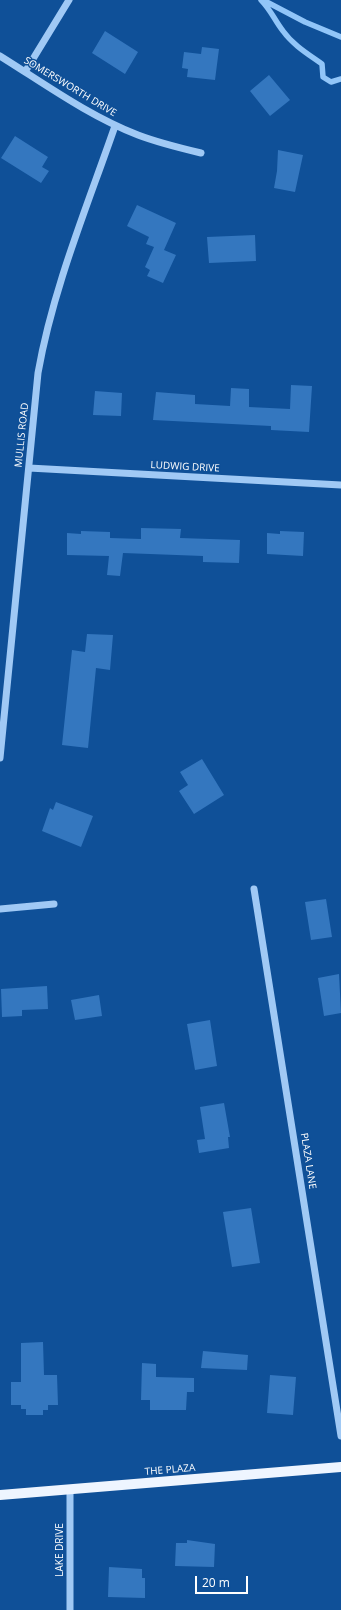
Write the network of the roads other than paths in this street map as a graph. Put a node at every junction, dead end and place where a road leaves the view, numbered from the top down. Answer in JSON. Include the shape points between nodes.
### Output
{"nodes":[{"id":1,"x":69,"y":0,"type":"edge"},
{"id":2,"x":0,"y":56,"type":"edge"},
{"id":3,"x":24,"y":72,"type":"junction"},
{"id":4,"x":115,"y":126,"type":"junction"},
{"id":5,"x":200,"y":153,"type":"dead end"},
{"id":6,"x":29,"y":468,"type":"junction"},
{"id":7,"x":341,"y":485,"type":"edge"},
{"id":8,"x":0,"y":758,"type":"edge"},
{"id":9,"x":254,"y":889,"type":"dead end"},
{"id":10,"x":54,"y":904,"type":"dead end"},
{"id":11,"x":0,"y":909,"type":"edge"},
{"id":12,"x":341,"y":1436,"type":"edge"},
{"id":13,"x":341,"y":1467,"type":"edge"},
{"id":14,"x":70,"y":1490,"type":"junction"},
{"id":15,"x":0,"y":1495,"type":"edge"},
{"id":16,"x":70,"y":1610,"type":"edge"}],
"edges":[{"from":1,"to":3,"type":"street"},
{"from":2,"to":3,"type":"street","name":"SOMERSWORTH DRIVE"},
{"from":3,"to":4,"type":"street","name":"SOMERSWORTH DRIVE"},
{"from":4,"to":5,"type":"street","name":"SOMERSWORTH DRIVE","via":[[159,143]]},
{"from":4,"to":6,"type":"street","name":"MULLIS ROAD","via":[[54,303],[45,337],[38,373]]},
{"from":6,"to":7,"type":"street","name":"LUDWIG DRIVE"},
{"from":6,"to":8,"type":"street","name":"MULLIS ROAD"},
{"from":9,"to":12,"type":"street","name":"PLAZA LANE"},
{"from":10,"to":11,"type":"street"},
{"from":13,"to":14,"type":"main road","name":"THE PLAZA"},
{"from":14,"to":15,"type":"main road","name":"THE PLAZA"},
{"from":14,"to":16,"type":"street","name":"LAKE DRIVE"}]}
